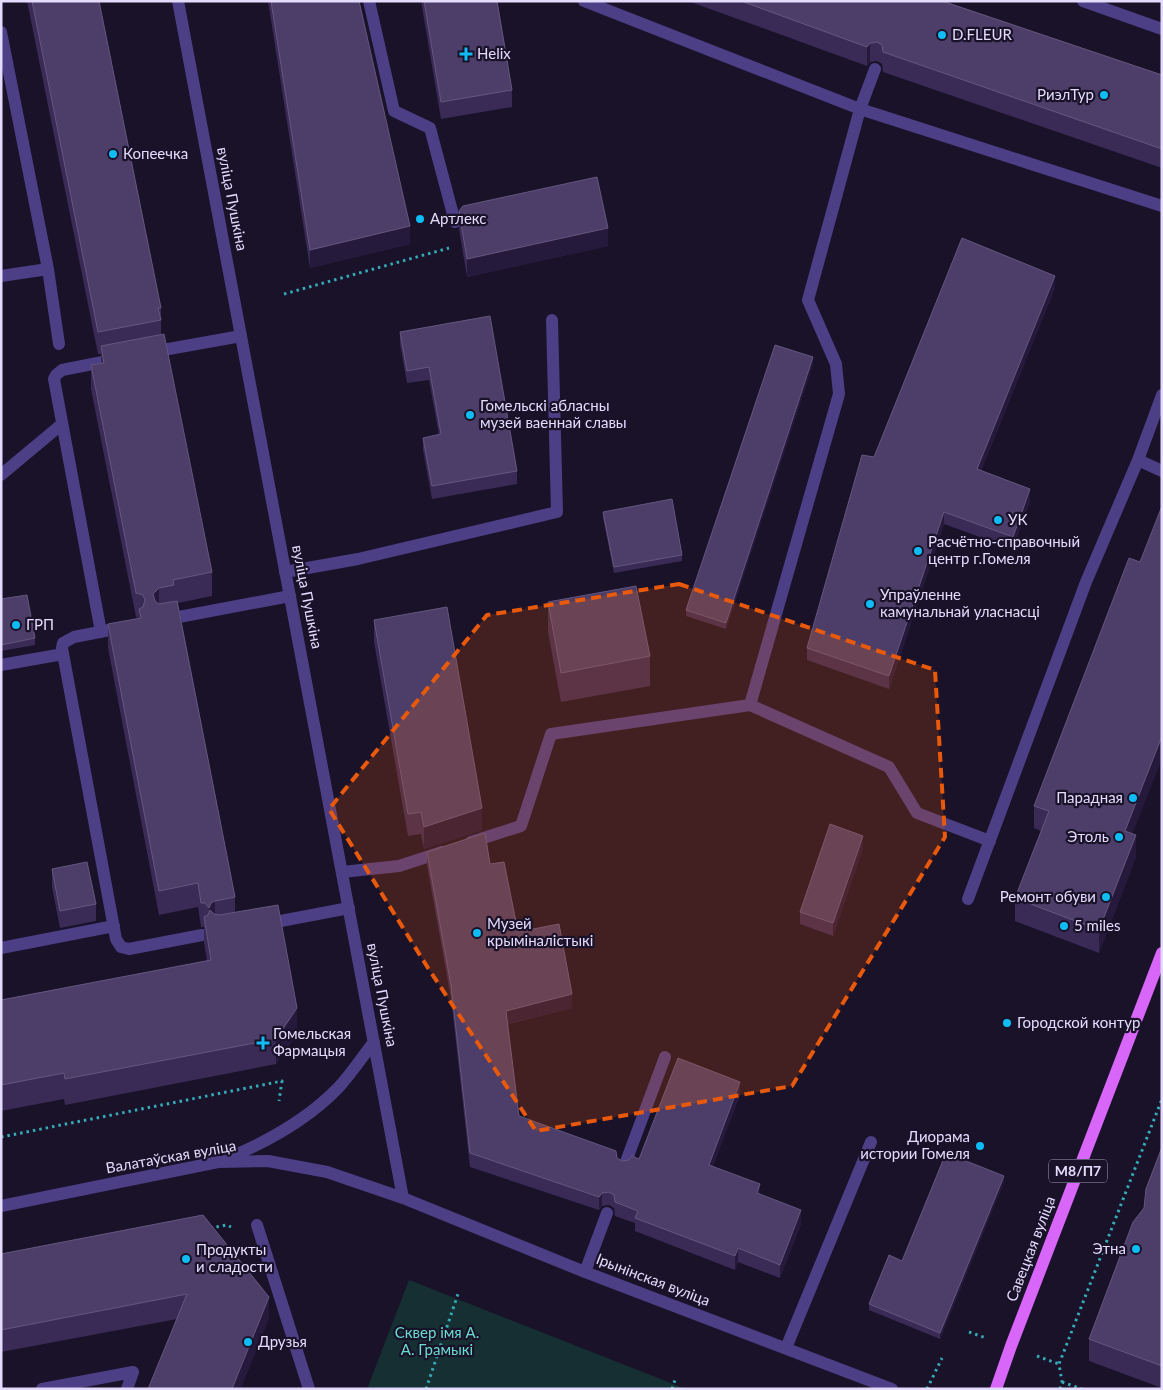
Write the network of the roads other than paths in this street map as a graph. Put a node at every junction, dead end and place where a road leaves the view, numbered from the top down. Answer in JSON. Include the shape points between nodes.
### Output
{"nodes":[{"id":1,"x":178,"y":1,"type":"edge"},
{"id":2,"x":370,"y":1,"type":"edge"},
{"id":3,"x":584,"y":1,"type":"edge"},
{"id":4,"x":1083,"y":1,"type":"edge"},
{"id":5,"x":1162,"y":29,"type":"edge"},
{"id":6,"x":1,"y":32,"type":"edge"},
{"id":7,"x":874,"y":69,"type":"edge"},
{"id":8,"x":860,"y":109,"type":"junction"},
{"id":9,"x":1162,"y":206,"type":"edge"},
{"id":10,"x":455,"y":222,"type":"dead end"},
{"id":11,"x":48,"y":269,"type":"junction"},
{"id":12,"x":1,"y":276,"type":"edge"},
{"id":13,"x":552,"y":320,"type":"dead end"},
{"id":14,"x":241,"y":336,"type":"junction"},
{"id":15,"x":60,"y":344,"type":"dead end"},
{"id":16,"x":1162,"y":395,"type":"edge"},
{"id":17,"x":62,"y":424,"type":"junction"},
{"id":18,"x":1138,"y":460,"type":"junction"},
{"id":19,"x":1162,"y":471,"type":"edge"},
{"id":20,"x":1,"y":475,"type":"edge"},
{"id":21,"x":285,"y":572,"type":"junction"},
{"id":22,"x":290,"y":596,"type":"junction"},
{"id":23,"x":161,"y":620,"type":"edge"},
{"id":24,"x":137,"y":625,"type":"edge"},
{"id":25,"x":101,"y":632,"type":"junction"},
{"id":26,"x":63,"y":654,"type":"junction"},
{"id":27,"x":1,"y":665,"type":"edge"},
{"id":28,"x":750,"y":705,"type":"junction"},
{"id":29,"x":990,"y":841,"type":"junction"},
{"id":30,"x":342,"y":872,"type":"junction"},
{"id":31,"x":968,"y":899,"type":"dead end"},
{"id":32,"x":349,"y":908,"type":"junction"},
{"id":33,"x":114,"y":926,"type":"junction"},
{"id":34,"x":256,"y":926,"type":"edge"},
{"id":35,"x":202,"y":936,"type":"edge"},
{"id":36,"x":1,"y":948,"type":"edge"},
{"id":37,"x":1162,"y":953,"type":"edge"},
{"id":38,"x":374,"y":1042,"type":"junction"},
{"id":39,"x":665,"y":1057,"type":"dead end"},
{"id":40,"x":871,"y":1142,"type":"dead end"},
{"id":41,"x":218,"y":1162,"type":"junction"},
{"id":42,"x":624,"y":1167,"type":"edge"},
{"id":43,"x":403,"y":1198,"type":"junction"},
{"id":44,"x":1,"y":1206,"type":"edge"},
{"id":45,"x":606,"y":1213,"type":"edge"},
{"id":46,"x":257,"y":1225,"type":"dead end"},
{"id":47,"x":585,"y":1272,"type":"junction"},
{"id":48,"x":786,"y":1348,"type":"junction"},
{"id":49,"x":42,"y":1389,"type":"edge"},
{"id":50,"x":127,"y":1389,"type":"edge"},
{"id":51,"x":309,"y":1389,"type":"edge"},
{"id":52,"x":892,"y":1389,"type":"edge"},
{"id":53,"x":996,"y":1389,"type":"edge"}],
"edges":[{"from":1,"to":14,"type":"street","name":"вуліца Пушкіна"},
{"from":2,"to":10,"type":"street","via":[[394,112],[430,128]]},
{"from":3,"to":8,"type":"street"},
{"from":4,"to":5,"type":"street"},
{"from":6,"to":11,"type":"street"},
{"from":7,"to":8,"type":"street"},
{"from":8,"to":9,"type":"street"},
{"from":8,"to":28,"type":"street","via":[[808,300],[836,364],[839,394]]},
{"from":11,"to":12,"type":"street"},
{"from":11,"to":15,"type":"street"},
{"from":13,"to":21,"type":"street","via":[[557,512],[358,559]]},
{"from":14,"to":17,"type":"street","via":[[62,370],[56,374],[55,388]]},
{"from":14,"to":21,"type":"street","name":"вуліца Пушкіна"},
{"from":16,"to":18,"type":"street"},
{"from":17,"to":20,"type":"street"},
{"from":17,"to":25,"type":"street"},
{"from":18,"to":19,"type":"street"},
{"from":18,"to":29,"type":"street","via":[[1086,582]]},
{"from":21,"to":22,"type":"street","name":"вуліца Пушкіна"},
{"from":22,"to":23,"type":"street"},
{"from":22,"to":30,"type":"street","name":"вуліца Пушкіна"},
{"from":24,"to":25,"type":"street"},
{"from":25,"to":26,"type":"street","via":[[68,639],[64,643]]},
{"from":26,"to":27,"type":"street"},
{"from":26,"to":33,"type":"street"},
{"from":28,"to":29,"type":"street","via":[[889,767],[917,813]]},
{"from":28,"to":30,"type":"street","via":[[551,734],[521,826],[399,866]]},
{"from":29,"to":31,"type":"street"},
{"from":30,"to":32,"type":"street","name":"вуліца Пушкіна"},
{"from":32,"to":34,"type":"street"},
{"from":32,"to":38,"type":"street","name":"вуліца Пушкіна"},
{"from":33,"to":35,"type":"street","via":[[121,947],[129,949]]},
{"from":33,"to":36,"type":"street"},
{"from":37,"to":53,"type":"main road","name":"Савецкая вуліца","number":"М8/П7"},
{"from":38,"to":41,"type":"street","via":[[339,1087],[317,1108],[269,1139]]},
{"from":38,"to":43,"type":"street","name":"вуліца Пушкіна"},
{"from":39,"to":42,"type":"street"},
{"from":40,"to":48,"type":"street"},
{"from":41,"to":43,"type":"street","name":"Валатаўская вуліца","via":[[268,1161],[308,1168]]},
{"from":41,"to":44,"type":"street","name":"Валатаўская вуліца"},
{"from":43,"to":47,"type":"street","name":"Ірынінская вуліца"},
{"from":45,"to":47,"type":"street"},
{"from":46,"to":51,"type":"street"},
{"from":47,"to":48,"type":"street","name":"Ірынінская вуліца"},
{"from":48,"to":52,"type":"street","name":"Ірынінская вуліца"},
{"from":49,"to":50,"type":"street","via":[[133,1372]]}]}
